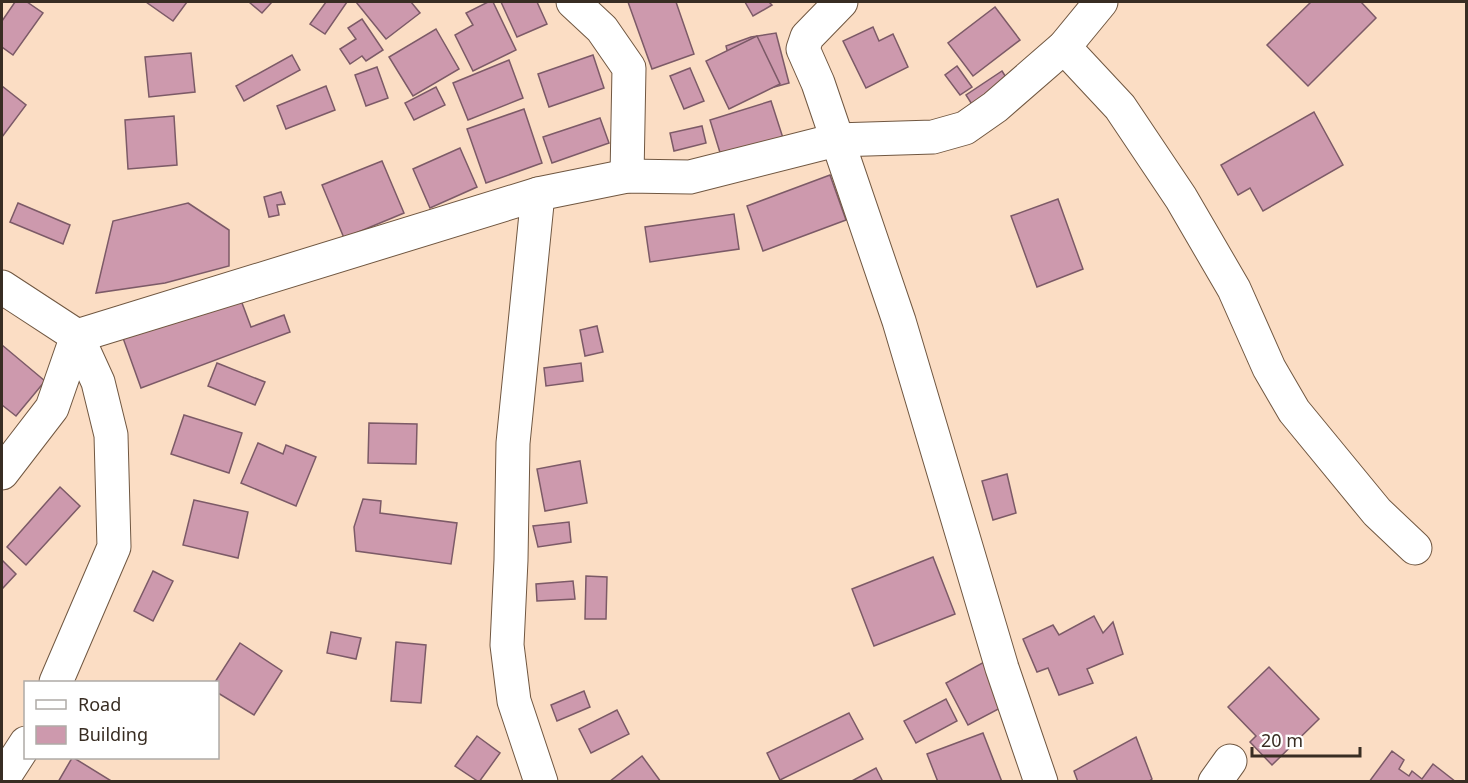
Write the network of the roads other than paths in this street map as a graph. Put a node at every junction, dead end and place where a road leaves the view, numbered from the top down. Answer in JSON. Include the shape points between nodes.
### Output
{"nodes":[{"id":1,"x":573,"y":2,"type":"edge"},
{"id":2,"x":841,"y":2,"type":"edge"},
{"id":3,"x":1101,"y":2,"type":"edge"},
{"id":4,"x":1064,"y":46,"type":"junction"},
{"id":5,"x":836,"y":140,"type":"junction"},
{"id":6,"x":627,"y":176,"type":"junction"},
{"id":7,"x":538,"y":194,"type":"junction"},
{"id":8,"x":2,"y":287,"type":"edge"},
{"id":9,"x":77,"y":336,"type":"junction"},
{"id":10,"x":2,"y":473,"type":"edge"},
{"id":11,"x":1415,"y":548,"type":"dead end"},
{"id":12,"x":56,"y":681,"type":"edge"},
{"id":13,"x":24,"y":745,"type":"edge"},
{"id":14,"x":2,"y":780,"type":"edge"},
{"id":15,"x":541,"y":782,"type":"edge"},
{"id":16,"x":1041,"y":782,"type":"edge"}],
"edges":[{"from":1,"to":6,"type":"street","via":[[602,28],[629,68]]},
{"from":2,"to":5,"type":"street","via":[[807,37],[803,50]]},
{"from":3,"to":4,"type":"street"},
{"from":4,"to":5,"type":"street","via":[[965,128],[933,137]]},
{"from":4,"to":11,"type":"street","via":[[1120,107],[1181,198],[1234,289],[1269,368],[1294,411],[1377,512]]},
{"from":5,"to":6,"type":"street","via":[[690,177]]},
{"from":5,"to":16,"type":"street","via":[[899,321],[1002,668]]},
{"from":6,"to":7,"type":"street"},
{"from":7,"to":9,"type":"street"},
{"from":7,"to":15,"type":"street","via":[[513,443],[507,645],[514,701]]},
{"from":8,"to":9,"type":"street"},
{"from":9,"to":10,"type":"street","via":[[52,408]]},
{"from":9,"to":12,"type":"street","via":[[98,382],[111,435],[114,547]]},
{"from":13,"to":14,"type":"street"}]}
